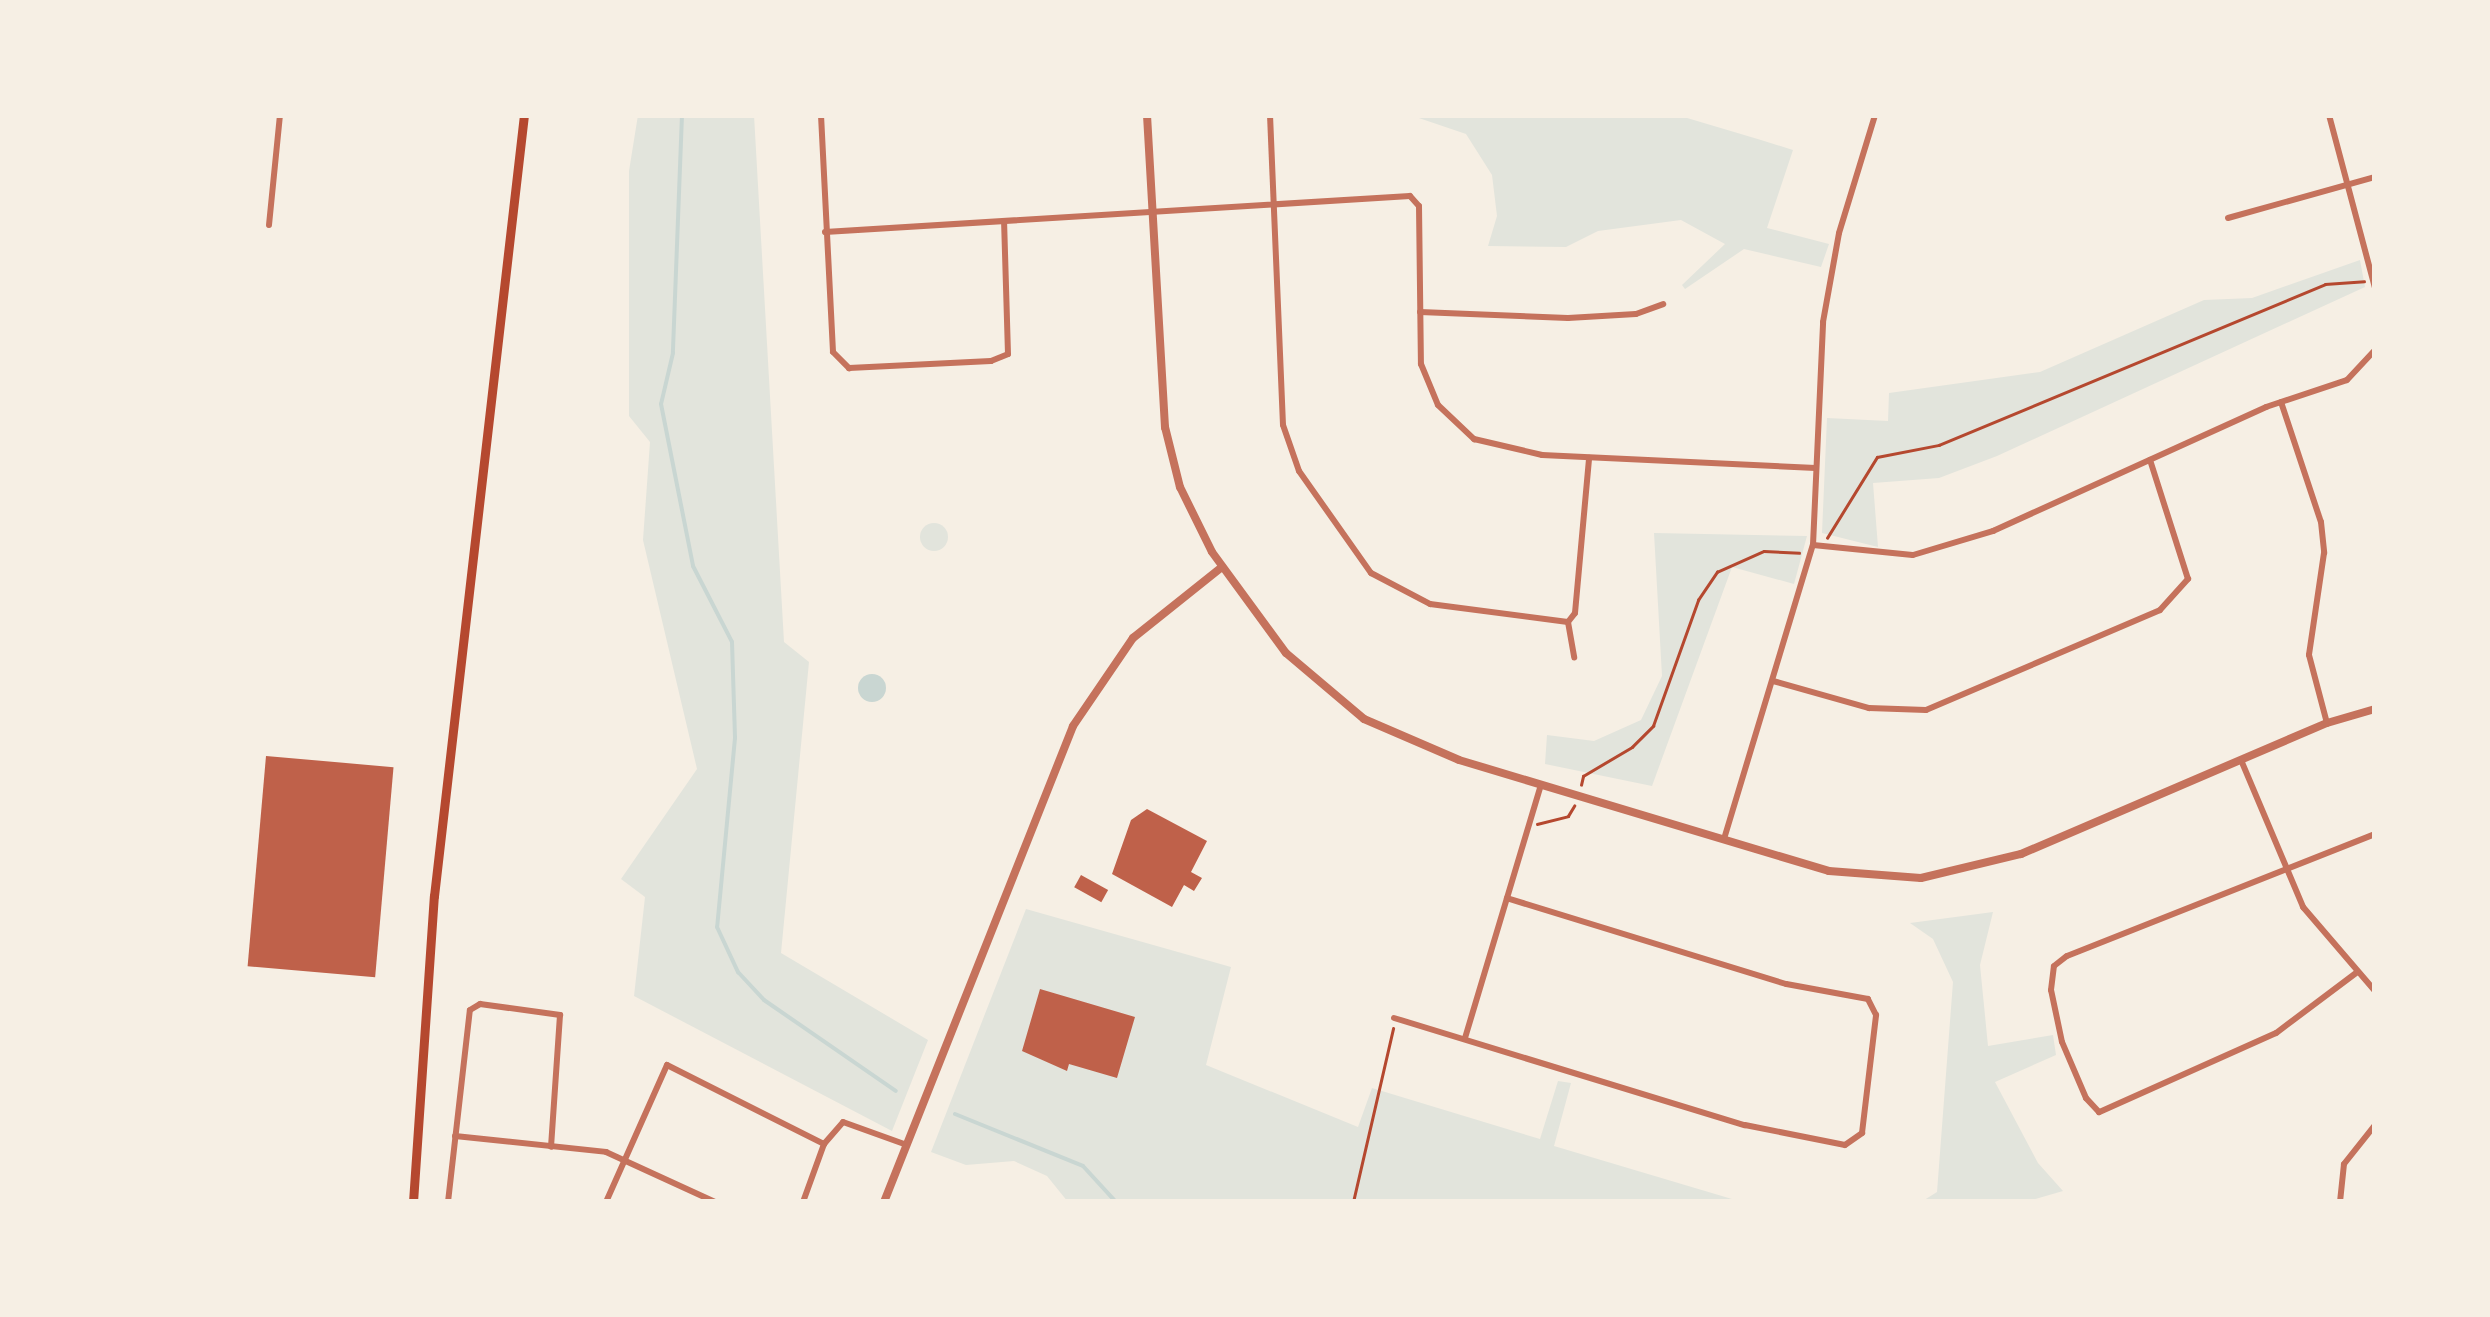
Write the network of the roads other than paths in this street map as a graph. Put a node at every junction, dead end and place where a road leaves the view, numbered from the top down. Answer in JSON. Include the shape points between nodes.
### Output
{"nodes":[{"id":1,"x":280,"y":115,"type":"edge"},
{"id":2,"x":524,"y":115,"type":"edge"},
{"id":3,"x":821,"y":115,"type":"edge"},
{"id":4,"x":1147,"y":115,"type":"edge"},
{"id":5,"x":1270,"y":115,"type":"edge"},
{"id":6,"x":1875,"y":115,"type":"edge"},
{"id":7,"x":2329,"y":115,"type":"edge"},
{"id":8,"x":2375,"y":177,"type":"edge"},
{"id":9,"x":2348,"y":185,"type":"junction"},
{"id":10,"x":1270,"y":208,"type":"junction"},
{"id":11,"x":1152,"y":212,"type":"junction"},
{"id":12,"x":2228,"y":218,"type":"dead end"},
{"id":13,"x":1004,"y":221,"type":"junction"},
{"id":14,"x":269,"y":225,"type":"dead end"},
{"id":15,"x":825,"y":232,"type":"junction"},
{"id":16,"x":2375,"y":288,"type":"edge"},
{"id":17,"x":1664,"y":304,"type":"dead end"},
{"id":18,"x":1420,"y":312,"type":"junction"},
{"id":19,"x":2375,"y":350,"type":"edge"},
{"id":20,"x":2281,"y":402,"type":"junction"},
{"id":21,"x":1589,"y":458,"type":"junction"},
{"id":22,"x":2150,"y":460,"type":"junction"},
{"id":23,"x":1816,"y":468,"type":"junction"},
{"id":24,"x":1813,"y":544,"type":"junction"},
{"id":25,"x":1222,"y":567,"type":"junction"},
{"id":26,"x":1568,"y":622,"type":"junction"},
{"id":27,"x":1574,"y":657,"type":"dead end"},
{"id":28,"x":1773,"y":680,"type":"junction"},
{"id":29,"x":2375,"y":709,"type":"edge"},
{"id":30,"x":2327,"y":723,"type":"junction"},
{"id":31,"x":2241,"y":760,"type":"junction"},
{"id":32,"x":1540,"y":785,"type":"junction"},
{"id":33,"x":2375,"y":834,"type":"edge"},
{"id":34,"x":1724,"y":840,"type":"junction"},
{"id":35,"x":2286,"y":869,"type":"junction"},
{"id":36,"x":1508,"y":898,"type":"junction"},
{"id":37,"x":2356,"y":972,"type":"junction"},
{"id":38,"x":2375,"y":992,"type":"edge"},
{"id":39,"x":1396,"y":1018,"type":"road end"},
{"id":40,"x":1465,"y":1038,"type":"junction"},
{"id":41,"x":2375,"y":1125,"type":"edge"},
{"id":42,"x":455,"y":1136,"type":"junction"},
{"id":43,"x":824,"y":1144,"type":"junction"},
{"id":44,"x":551,"y":1146,"type":"junction"},
{"id":45,"x":906,"y":1146,"type":"junction"},
{"id":46,"x":623,"y":1161,"type":"junction"},
{"id":47,"x":414,"y":1202,"type":"edge"},
{"id":48,"x":448,"y":1202,"type":"edge"},
{"id":49,"x":606,"y":1202,"type":"edge"},
{"id":50,"x":715,"y":1202,"type":"edge"},
{"id":51,"x":803,"y":1202,"type":"edge"},
{"id":52,"x":884,"y":1202,"type":"edge"},
{"id":53,"x":2340,"y":1202,"type":"edge"}],
"edges":[{"from":1,"to":14,"type":"street"},
{"from":2,"to":47,"type":"main road","via":[[434,896]]},
{"from":3,"to":15,"type":"street"},
{"from":4,"to":11,"type":"street"},
{"from":5,"to":10,"type":"street"},
{"from":6,"to":23,"type":"street","via":[[1828,286]]},
{"from":7,"to":9,"type":"street"},
{"from":8,"to":9,"type":"street"},
{"from":9,"to":12,"type":"street"},
{"from":9,"to":16,"type":"street"},
{"from":10,"to":11,"type":"street"},
{"from":10,"to":18,"type":"street","via":[[1414,198]]},
{"from":10,"to":26,"type":"street","via":[[1283,425],[1298,471],[1334,524],[1372,573],[1405,595]]},
{"from":11,"to":13,"type":"street"},
{"from":11,"to":25,"type":"street","via":[[1171,459]]},
{"from":13,"to":15,"type":"street"},
{"from":13,"to":15,"type":"street","via":[[1010,344],[1008,354],[991,361],[849,368],[841,362],[833,352]]},
{"from":17,"to":18,"type":"street","via":[[1636,314],[1568,318]]},
{"from":18,"to":21,"type":"street","via":[[1427,384],[1456,425],[1489,447]]},
{"from":19,"to":20,"type":"street","via":[[2347,380]]},
{"from":20,"to":22,"type":"street"},
{"from":20,"to":30,"type":"street","via":[[2321,522],[2324,553],[2309,655]]},
{"from":21,"to":23,"type":"street"},
{"from":21,"to":26,"type":"street","via":[[1576,612]]},
{"from":22,"to":24,"type":"street","via":[[1993,531],[1912,556]]},
{"from":22,"to":28,"type":"street","via":[[2188,579],[2160,610],[1926,710],[1869,708]]},
{"from":23,"to":24,"type":"street"},
{"from":24,"to":28,"type":"street"},
{"from":25,"to":32,"type":"street","via":[[1299,666],[1364,719],[1428,749]]},
{"from":25,"to":45,"type":"street","via":[[1134,638],[1080,713]]},
{"from":26,"to":27,"type":"street"},
{"from":28,"to":34,"type":"street"},
{"from":29,"to":30,"type":"street"},
{"from":30,"to":31,"type":"street"},
{"from":31,"to":34,"type":"street","via":[[2021,854],[1956,874],[1874,878]]},
{"from":31,"to":35,"type":"street"},
{"from":32,"to":34,"type":"street"},
{"from":32,"to":36,"type":"street"},
{"from":33,"to":35,"type":"street"},
{"from":35,"to":37,"type":"street","via":[[2318,930]]},
{"from":35,"to":37,"type":"street","via":[[2054,966],[2051,990],[2060,1037],[2086,1098],[2099,1112],[2110,1111],[2144,1090],[2255,1045]]},
{"from":36,"to":40,"type":"street"},
{"from":36,"to":40,"type":"street","via":[[1786,984],[1868,999],[1876,1015],[1866,1123],[1855,1142],[1845,1144],[1745,1125]]},
{"from":37,"to":38,"type":"street"},
{"from":39,"to":40,"type":"street"},
{"from":41,"to":53,"type":"street","via":[[2344,1164]]},
{"from":42,"to":44,"type":"street"},
{"from":42,"to":44,"type":"street","via":[[470,1010],[480,1004],[554,1010],[564,1022]]},
{"from":42,"to":48,"type":"street"},
{"from":43,"to":45,"type":"street","via":[[843,1122]]},
{"from":43,"to":46,"type":"street","via":[[667,1065]]},
{"from":43,"to":51,"type":"street"},
{"from":44,"to":46,"type":"street"},
{"from":45,"to":52,"type":"street"},
{"from":46,"to":49,"type":"street"},
{"from":46,"to":50,"type":"street"}]}
